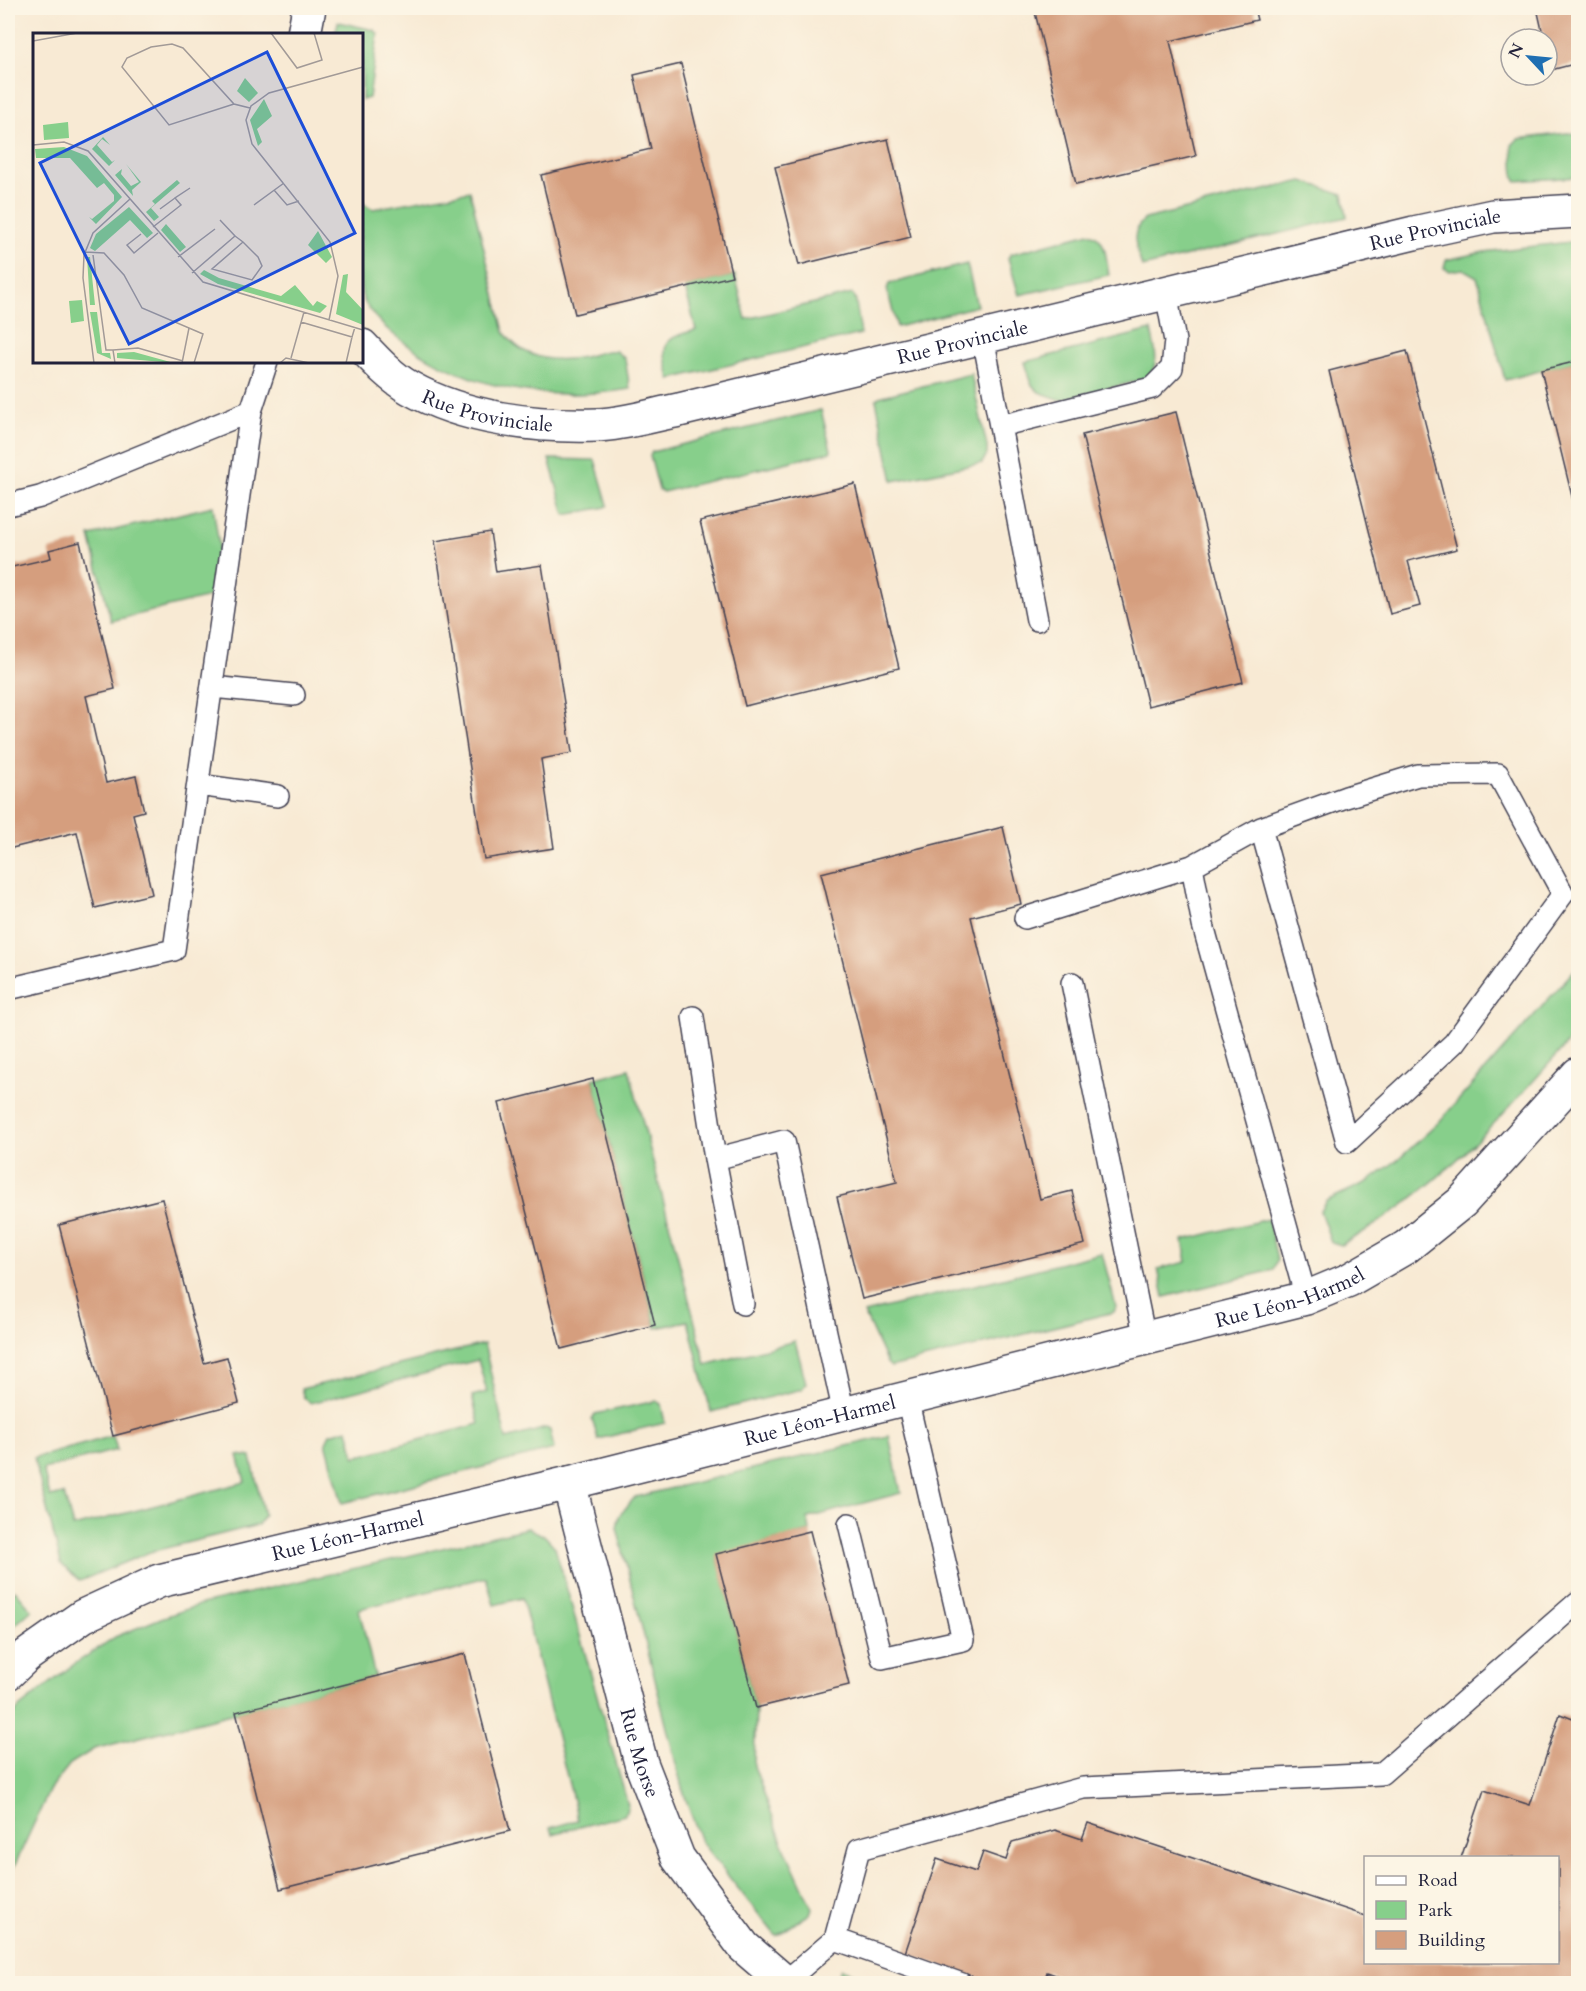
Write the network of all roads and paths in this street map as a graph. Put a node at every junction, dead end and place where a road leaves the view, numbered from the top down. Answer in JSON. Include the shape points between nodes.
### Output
{"nodes":[{"id":1,"x":309,"y":8,"type":"edge"},
{"id":2,"x":304,"y":33,"type":"edge"},
{"id":3,"x":1578,"y":211,"type":"edge"},
{"id":4,"x":1166,"y":293,"type":"junction"},
{"id":5,"x":983,"y":337,"type":"junction"},
{"id":6,"x":363,"y":347,"type":"edge"},
{"id":7,"x":267,"y":363,"type":"edge"},
{"id":8,"x":251,"y":411,"type":"junction"},
{"id":9,"x":1000,"y":426,"type":"junction"},
{"id":10,"x":8,"y":505,"type":"edge"},
{"id":11,"x":1037,"y":620,"type":"dead end"},
{"id":12,"x":212,"y":687,"type":"junction"},
{"id":13,"x":294,"y":695,"type":"dead end"},
{"id":14,"x":198,"y":785,"type":"junction"},
{"id":15,"x":278,"y":796,"type":"dead end"},
{"id":16,"x":1261,"y":828,"type":"junction"},
{"id":17,"x":1192,"y":866,"type":"junction"},
{"id":18,"x":1025,"y":918,"type":"dead end"},
{"id":19,"x":1072,"y":983,"type":"dead end"},
{"id":20,"x":8,"y":989,"type":"edge"},
{"id":21,"x":693,"y":1017,"type":"dead end"},
{"id":22,"x":1578,"y":1074,"type":"edge"},
{"id":23,"x":715,"y":1159,"type":"junction"},
{"id":24,"x":1306,"y":1298,"type":"junction"},
{"id":25,"x":743,"y":1304,"type":"dead end"},
{"id":26,"x":1145,"y":1339,"type":"junction"},
{"id":27,"x":907,"y":1398,"type":"junction"},
{"id":28,"x":844,"y":1414,"type":"junction"},
{"id":29,"x":568,"y":1483,"type":"junction"},
{"id":30,"x":849,"y":1524,"type":"dead end"},
{"id":31,"x":1578,"y":1602,"type":"edge"},
{"id":32,"x":8,"y":1673,"type":"edge"},
{"id":33,"x":835,"y":1939,"type":"junction"},
{"id":34,"x":786,"y":1983,"type":"edge"},
{"id":35,"x":962,"y":1983,"type":"edge"}],
"edges":[{"from":1,"to":2,"type":"street"},
{"from":3,"to":4,"type":"street","name":"Rue Provinciale","via":[[1493,216]]},
{"from":4,"to":5,"type":"street","name":"Rue Provinciale"},
{"from":4,"to":9,"type":"lane","via":[[1175,341],[1172,368],[1152,388]]},
{"from":5,"to":6,"type":"street","name":"Rue Provinciale","via":[[679,410],[600,425],[529,423],[471,412],[410,388]]},
{"from":5,"to":9,"type":"lane"},
{"from":7,"to":8,"type":"lane"},
{"from":8,"to":10,"type":"lane","via":[[40,497]]},
{"from":8,"to":12,"type":"lane"},
{"from":9,"to":11,"type":"lane"},
{"from":12,"to":13,"type":"lane"},
{"from":12,"to":14,"type":"lane"},
{"from":14,"to":15,"type":"lane"},
{"from":14,"to":20,"type":"lane","via":[[174,950]]},
{"from":16,"to":16,"type":"lane","via":[[1418,775],[1498,774],[1563,894],[1454,1043],[1347,1142]]},
{"from":16,"to":17,"type":"lane"},
{"from":17,"to":18,"type":"lane"},
{"from":17,"to":24,"type":"lane","via":[[1206,936]]},
{"from":19,"to":26,"type":"lane"},
{"from":21,"to":23,"type":"lane"},
{"from":22,"to":24,"type":"street","name":"Rue Léon-Harmel","via":[[1462,1202],[1406,1247],[1349,1280]]},
{"from":23,"to":25,"type":"lane"},
{"from":23,"to":28,"type":"lane","via":[[784,1141]]},
{"from":24,"to":26,"type":"street","name":"Rue Léon-Harmel"},
{"from":26,"to":27,"type":"street","name":"Rue Léon-Harmel"},
{"from":27,"to":28,"type":"street","name":"Rue Léon-Harmel"},
{"from":27,"to":30,"type":"lane","via":[[963,1640],[882,1658]]},
{"from":28,"to":29,"type":"street","name":"Rue Léon-Harmel"},
{"from":29,"to":32,"type":"street","name":"Rue Léon-Harmel","via":[[159,1581],[83,1616]]},
{"from":29,"to":34,"type":"street","name":"Rue Morse","via":[[640,1763],[678,1858],[744,1947]]},
{"from":31,"to":33,"type":"lane","via":[[1381,1774],[1083,1788],[859,1849]]},
{"from":33,"to":34,"type":"lane"},
{"from":33,"to":35,"type":"lane"}]}
